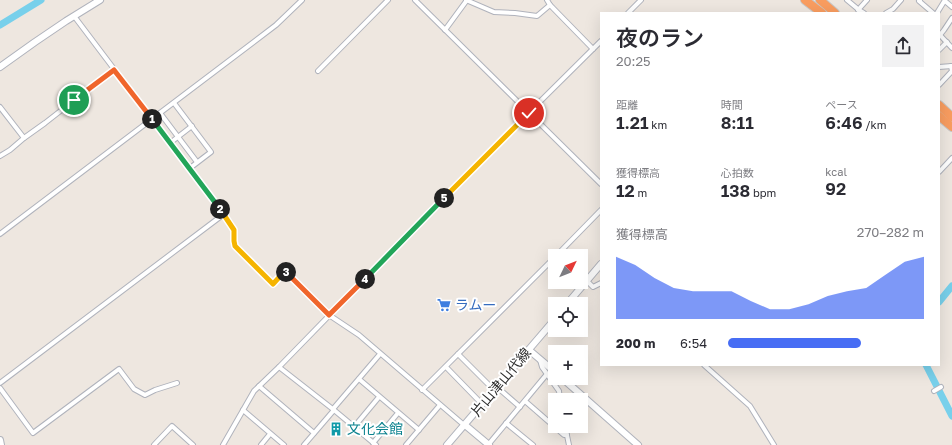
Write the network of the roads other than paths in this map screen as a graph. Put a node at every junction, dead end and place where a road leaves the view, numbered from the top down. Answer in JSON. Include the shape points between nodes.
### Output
{"nodes":[{"id":1,"x":100,"y":0,"type":"edge"},
{"id":2,"x":302,"y":0,"type":"edge"},
{"id":3,"x":388,"y":0,"type":"edge"},
{"id":4,"x":415,"y":0,"type":"edge"},
{"id":5,"x":466,"y":0,"type":"edge"},
{"id":6,"x":548,"y":0,"type":"edge"},
{"id":7,"x":641,"y":0,"type":"edge"},
{"id":8,"x":805,"y":0,"type":"edge"},
{"id":9,"x":847,"y":0,"type":"edge"},
{"id":10,"x":867,"y":0,"type":"edge"},
{"id":11,"x":901,"y":0,"type":"edge"},
{"id":12,"x":920,"y":0,"type":"edge"},
{"id":13,"x":822,"y":1,"type":"edge"},
{"id":14,"x":944,"y":1,"type":"edge"},
{"id":15,"x":550,"y":5,"type":"junction"},
{"id":16,"x":952,"y":7,"type":"edge"},
{"id":17,"x":858,"y":10,"type":"junction"},
{"id":18,"x":629,"y":12,"type":"edge"},
{"id":19,"x":817,"y":12,"type":"edge"},
{"id":20,"x":834,"y":12,"type":"edge"},
{"id":21,"x":862,"y":12,"type":"edge"},
{"id":22,"x":888,"y":12,"type":"edge"},
{"id":23,"x":932,"y":12,"type":"edge"},
{"id":24,"x":938,"y":12,"type":"edge"},
{"id":25,"x":74,"y":16,"type":"junction"},
{"id":26,"x":952,"y":18,"type":"edge"},
{"id":27,"x":445,"y":30,"type":"junction"},
{"id":28,"x":940,"y":33,"type":"edge"},
{"id":29,"x":940,"y":35,"type":"edge"},
{"id":30,"x":600,"y":42,"type":"edge"},
{"id":31,"x":946,"y":42,"type":"junction"},
{"id":32,"x":593,"y":48,"type":"junction"},
{"id":33,"x":952,"y":48,"type":"edge"},
{"id":34,"x":940,"y":49,"type":"edge"},
{"id":35,"x":952,"y":66,"type":"edge"},
{"id":36,"x":0,"y":67,"type":"edge"},
{"id":37,"x":940,"y":67,"type":"edge"},
{"id":38,"x":114,"y":70,"type":"junction"},
{"id":39,"x":318,"y":70,"type":"dead end"},
{"id":40,"x":940,"y":84,"type":"edge"},
{"id":41,"x":174,"y":103,"type":"junction"},
{"id":42,"x":940,"y":106,"type":"edge"},
{"id":43,"x":0,"y":107,"type":"edge"},
{"id":44,"x":160,"y":112,"type":"junction"},
{"id":45,"x":529,"y":113,"type":"junction"},
{"id":46,"x":940,"y":117,"type":"edge"},
{"id":47,"x":952,"y":117,"type":"edge"},
{"id":48,"x":152,"y":119,"type":"junction"},
{"id":49,"x":192,"y":126,"type":"junction"},
{"id":50,"x":952,"y":127,"type":"edge"},
{"id":51,"x":178,"y":137,"type":"junction"},
{"id":52,"x":24,"y":138,"type":"junction"},
{"id":53,"x":170,"y":143,"type":"junction"},
{"id":54,"x":0,"y":156,"type":"edge"},
{"id":55,"x":952,"y":158,"type":"edge"},
{"id":56,"x":197,"y":162,"type":"junction"},
{"id":57,"x":190,"y":168,"type":"junction"},
{"id":58,"x":940,"y":171,"type":"edge"},
{"id":59,"x":600,"y":183,"type":"edge"},
{"id":60,"x":600,"y":211,"type":"edge"},
{"id":61,"x":224,"y":214,"type":"junction"},
{"id":62,"x":0,"y":234,"type":"edge"},
{"id":63,"x":564,"y":249,"type":"edge"},
{"id":64,"x":548,"y":265,"type":"edge"},
{"id":65,"x":600,"y":265,"type":"edge"},
{"id":66,"x":588,"y":280,"type":"edge"},
{"id":67,"x":588,"y":282,"type":"edge"},
{"id":68,"x":600,"y":284,"type":"edge"},
{"id":69,"x":580,"y":289,"type":"edge"},
{"id":70,"x":573,"y":297,"type":"edge"},
{"id":71,"x":329,"y":315,"type":"junction"},
{"id":72,"x":548,"y":327,"type":"edge"},
{"id":73,"x":529,"y":350,"type":"junction"},
{"id":74,"x":380,"y":354,"type":"junction"},
{"id":75,"x":458,"y":354,"type":"junction"},
{"id":76,"x":540,"y":359,"type":"junction"},
{"id":77,"x":548,"y":366,"type":"edge"},
{"id":78,"x":705,"y":366,"type":"edge"},
{"id":79,"x":280,"y":367,"type":"junction"},
{"id":80,"x":446,"y":367,"type":"junction"},
{"id":81,"x":547,"y":374,"type":"joint"},
{"id":82,"x":359,"y":379,"type":"junction"},
{"id":83,"x":0,"y":383,"type":"edge"},
{"id":84,"x":177,"y":383,"type":"dead end"},
{"id":85,"x":568,"y":385,"type":"edge"},
{"id":86,"x":259,"y":386,"type":"junction"},
{"id":87,"x":941,"y":387,"type":"dead end"},
{"id":88,"x":0,"y":388,"type":"edge"},
{"id":89,"x":496,"y":389,"type":"junction"},
{"id":90,"x":422,"y":390,"type":"junction"},
{"id":91,"x":934,"y":391,"type":"dead end"},
{"id":92,"x":379,"y":396,"type":"junction"},
{"id":93,"x":525,"y":401,"type":"junction"},
{"id":94,"x":482,"y":404,"type":"junction"},
{"id":95,"x":440,"y":405,"type":"junction"},
{"id":96,"x":520,"y":407,"type":"junction"},
{"id":97,"x":243,"y":410,"type":"junction"},
{"id":98,"x":334,"y":410,"type":"junction"},
{"id":99,"x":398,"y":413,"type":"junction"},
{"id":100,"x":506,"y":423,"type":"junction"},
{"id":101,"x":464,"y":425,"type":"junction"},
{"id":102,"x":354,"y":426,"type":"junction"},
{"id":103,"x":419,"y":430,"type":"junction"},
{"id":104,"x":314,"y":433,"type":"junction"},
{"id":105,"x":270,"y":434,"type":"junction"},
{"id":106,"x":567,"y":435,"type":"joint"},
{"id":107,"x":0,"y":440,"type":"edge"},
{"id":108,"x":375,"y":444,"type":"edge"},
{"id":109,"x":1,"y":445,"type":"edge"},
{"id":110,"x":154,"y":445,"type":"edge"},
{"id":111,"x":193,"y":445,"type":"edge"},
{"id":112,"x":223,"y":445,"type":"edge"},
{"id":113,"x":261,"y":445,"type":"edge"},
{"id":114,"x":284,"y":445,"type":"edge"},
{"id":115,"x":304,"y":445,"type":"edge"},
{"id":116,"x":406,"y":445,"type":"edge"},
{"id":117,"x":447,"y":445,"type":"edge"},
{"id":118,"x":488,"y":445,"type":"edge"},
{"id":119,"x":533,"y":445,"type":"edge"},
{"id":120,"x":569,"y":445,"type":"edge"},
{"id":121,"x":638,"y":445,"type":"edge"},
{"id":122,"x":774,"y":445,"type":"edge"}],
"edges":[{"from":1,"to":25,"type":"street"},
{"from":2,"to":41,"type":"street","via":[[276,25]]},
{"from":3,"to":39,"type":"street"},
{"from":4,"to":27,"type":"street"},
{"from":5,"to":15,"type":"street","via":[[494,12],[537,16]]},
{"from":5,"to":27,"type":"street"},
{"from":6,"to":15,"type":"street"},
{"from":7,"to":18,"type":"street"},
{"from":8,"to":19,"type":"highway"},
{"from":9,"to":17,"type":"street"},
{"from":10,"to":17,"type":"street"},
{"from":11,"to":22,"type":"street"},
{"from":12,"to":23,"type":"street","via":[[919,2]]},
{"from":13,"to":19,"type":"street"},
{"from":13,"to":20,"type":"highway"},
{"from":14,"to":16,"type":"street"},
{"from":14,"to":24,"type":"street"},
{"from":15,"to":32,"type":"street"},
{"from":17,"to":21,"type":"street"},
{"from":25,"to":36,"type":"street"},
{"from":25,"to":38,"type":"street"},
{"from":26,"to":28,"type":"street"},
{"from":27,"to":45,"type":"street"},
{"from":29,"to":31,"type":"street"},
{"from":30,"to":32,"type":"street"},
{"from":31,"to":33,"type":"street"},
{"from":31,"to":34,"type":"street"},
{"from":32,"to":45,"type":"street"},
{"from":35,"to":37,"type":"street"},
{"from":35,"to":40,"type":"street","via":[[952,71]]},
{"from":38,"to":48,"type":"street"},
{"from":38,"to":52,"type":"street"},
{"from":41,"to":44,"type":"street"},
{"from":41,"to":49,"type":"street"},
{"from":42,"to":47,"type":"highway"},
{"from":43,"to":52,"type":"street"},
{"from":44,"to":48,"type":"street"},
{"from":44,"to":51,"type":"street"},
{"from":45,"to":59,"type":"street"},
{"from":45,"to":71,"type":"street"},
{"from":46,"to":50,"type":"highway"},
{"from":48,"to":53,"type":"street"},
{"from":48,"to":62,"type":"street"},
{"from":49,"to":51,"type":"street"},
{"from":49,"to":56,"type":"street","via":[[211,152]]},
{"from":51,"to":53,"type":"street"},
{"from":51,"to":56,"type":"street"},
{"from":52,"to":54,"type":"street"},
{"from":53,"to":57,"type":"street"},
{"from":55,"to":58,"type":"street"},
{"from":56,"to":57,"type":"street"},
{"from":57,"to":61,"type":"street"},
{"from":60,"to":63,"type":"street"},
{"from":61,"to":71,"type":"street","via":[[234,230],[235,246],[273,284],[286,272]]},
{"from":61,"to":83,"type":"street"},
{"from":64,"to":75,"type":"street"},
{"from":65,"to":66,"type":"street"},
{"from":67,"to":68,"type":"street","via":[[593,287]]},
{"from":69,"to":70,"type":"street"},
{"from":71,"to":74,"type":"street","via":[[359,335]]},
{"from":71,"to":79,"type":"street"},
{"from":72,"to":73,"type":"street","name":"片山津山代線"},
{"from":73,"to":76,"type":"street"},
{"from":73,"to":89,"type":"street","name":"片山津山代線"},
{"from":74,"to":82,"type":"street"},
{"from":74,"to":90,"type":"street"},
{"from":75,"to":80,"type":"street"},
{"from":75,"to":89,"type":"street"},
{"from":76,"to":77,"type":"street"},
{"from":76,"to":81,"type":"street"},
{"from":78,"to":122,"type":"street","via":[[750,406]]},
{"from":79,"to":86,"type":"street"},
{"from":79,"to":98,"type":"street"},
{"from":80,"to":90,"type":"street"},
{"from":80,"to":94,"type":"street"},
{"from":81,"to":93,"type":"street"},
{"from":82,"to":92,"type":"street"},
{"from":82,"to":98,"type":"street"},
{"from":84,"to":88,"type":"street","via":[[145,395],[134,389],[119,369],[33,433]]},
{"from":85,"to":121,"type":"street"},
{"from":86,"to":97,"type":"street"},
{"from":86,"to":104,"type":"street"},
{"from":87,"to":91,"type":"street"},
{"from":89,"to":94,"type":"street","name":"片山津山代線"},
{"from":89,"to":96,"type":"street"},
{"from":90,"to":95,"type":"street"},
{"from":92,"to":99,"type":"street"},
{"from":92,"to":102,"type":"street"},
{"from":93,"to":96,"type":"street"},
{"from":93,"to":106,"type":"street"},
{"from":94,"to":101,"type":"street","name":"片山津山代線"},
{"from":95,"to":101,"type":"street"},
{"from":95,"to":103,"type":"street"},
{"from":96,"to":100,"type":"street"},
{"from":97,"to":105,"type":"street"},
{"from":97,"to":112,"type":"street"},
{"from":98,"to":102,"type":"street"},
{"from":98,"to":104,"type":"street"},
{"from":99,"to":103,"type":"street"},
{"from":99,"to":108,"type":"street"},
{"from":100,"to":118,"type":"street"},
{"from":100,"to":119,"type":"street"},
{"from":101,"to":117,"type":"street","name":"片山津山代線"},
{"from":101,"to":118,"type":"street"},
{"from":102,"to":108,"type":"street"},
{"from":103,"to":116,"type":"street"},
{"from":104,"to":115,"type":"street"},
{"from":105,"to":113,"type":"street"},
{"from":105,"to":114,"type":"street"},
{"from":106,"to":120,"type":"street"},
{"from":107,"to":109,"type":"street"},
{"from":110,"to":111,"type":"street","via":[[172,426]]}]}
